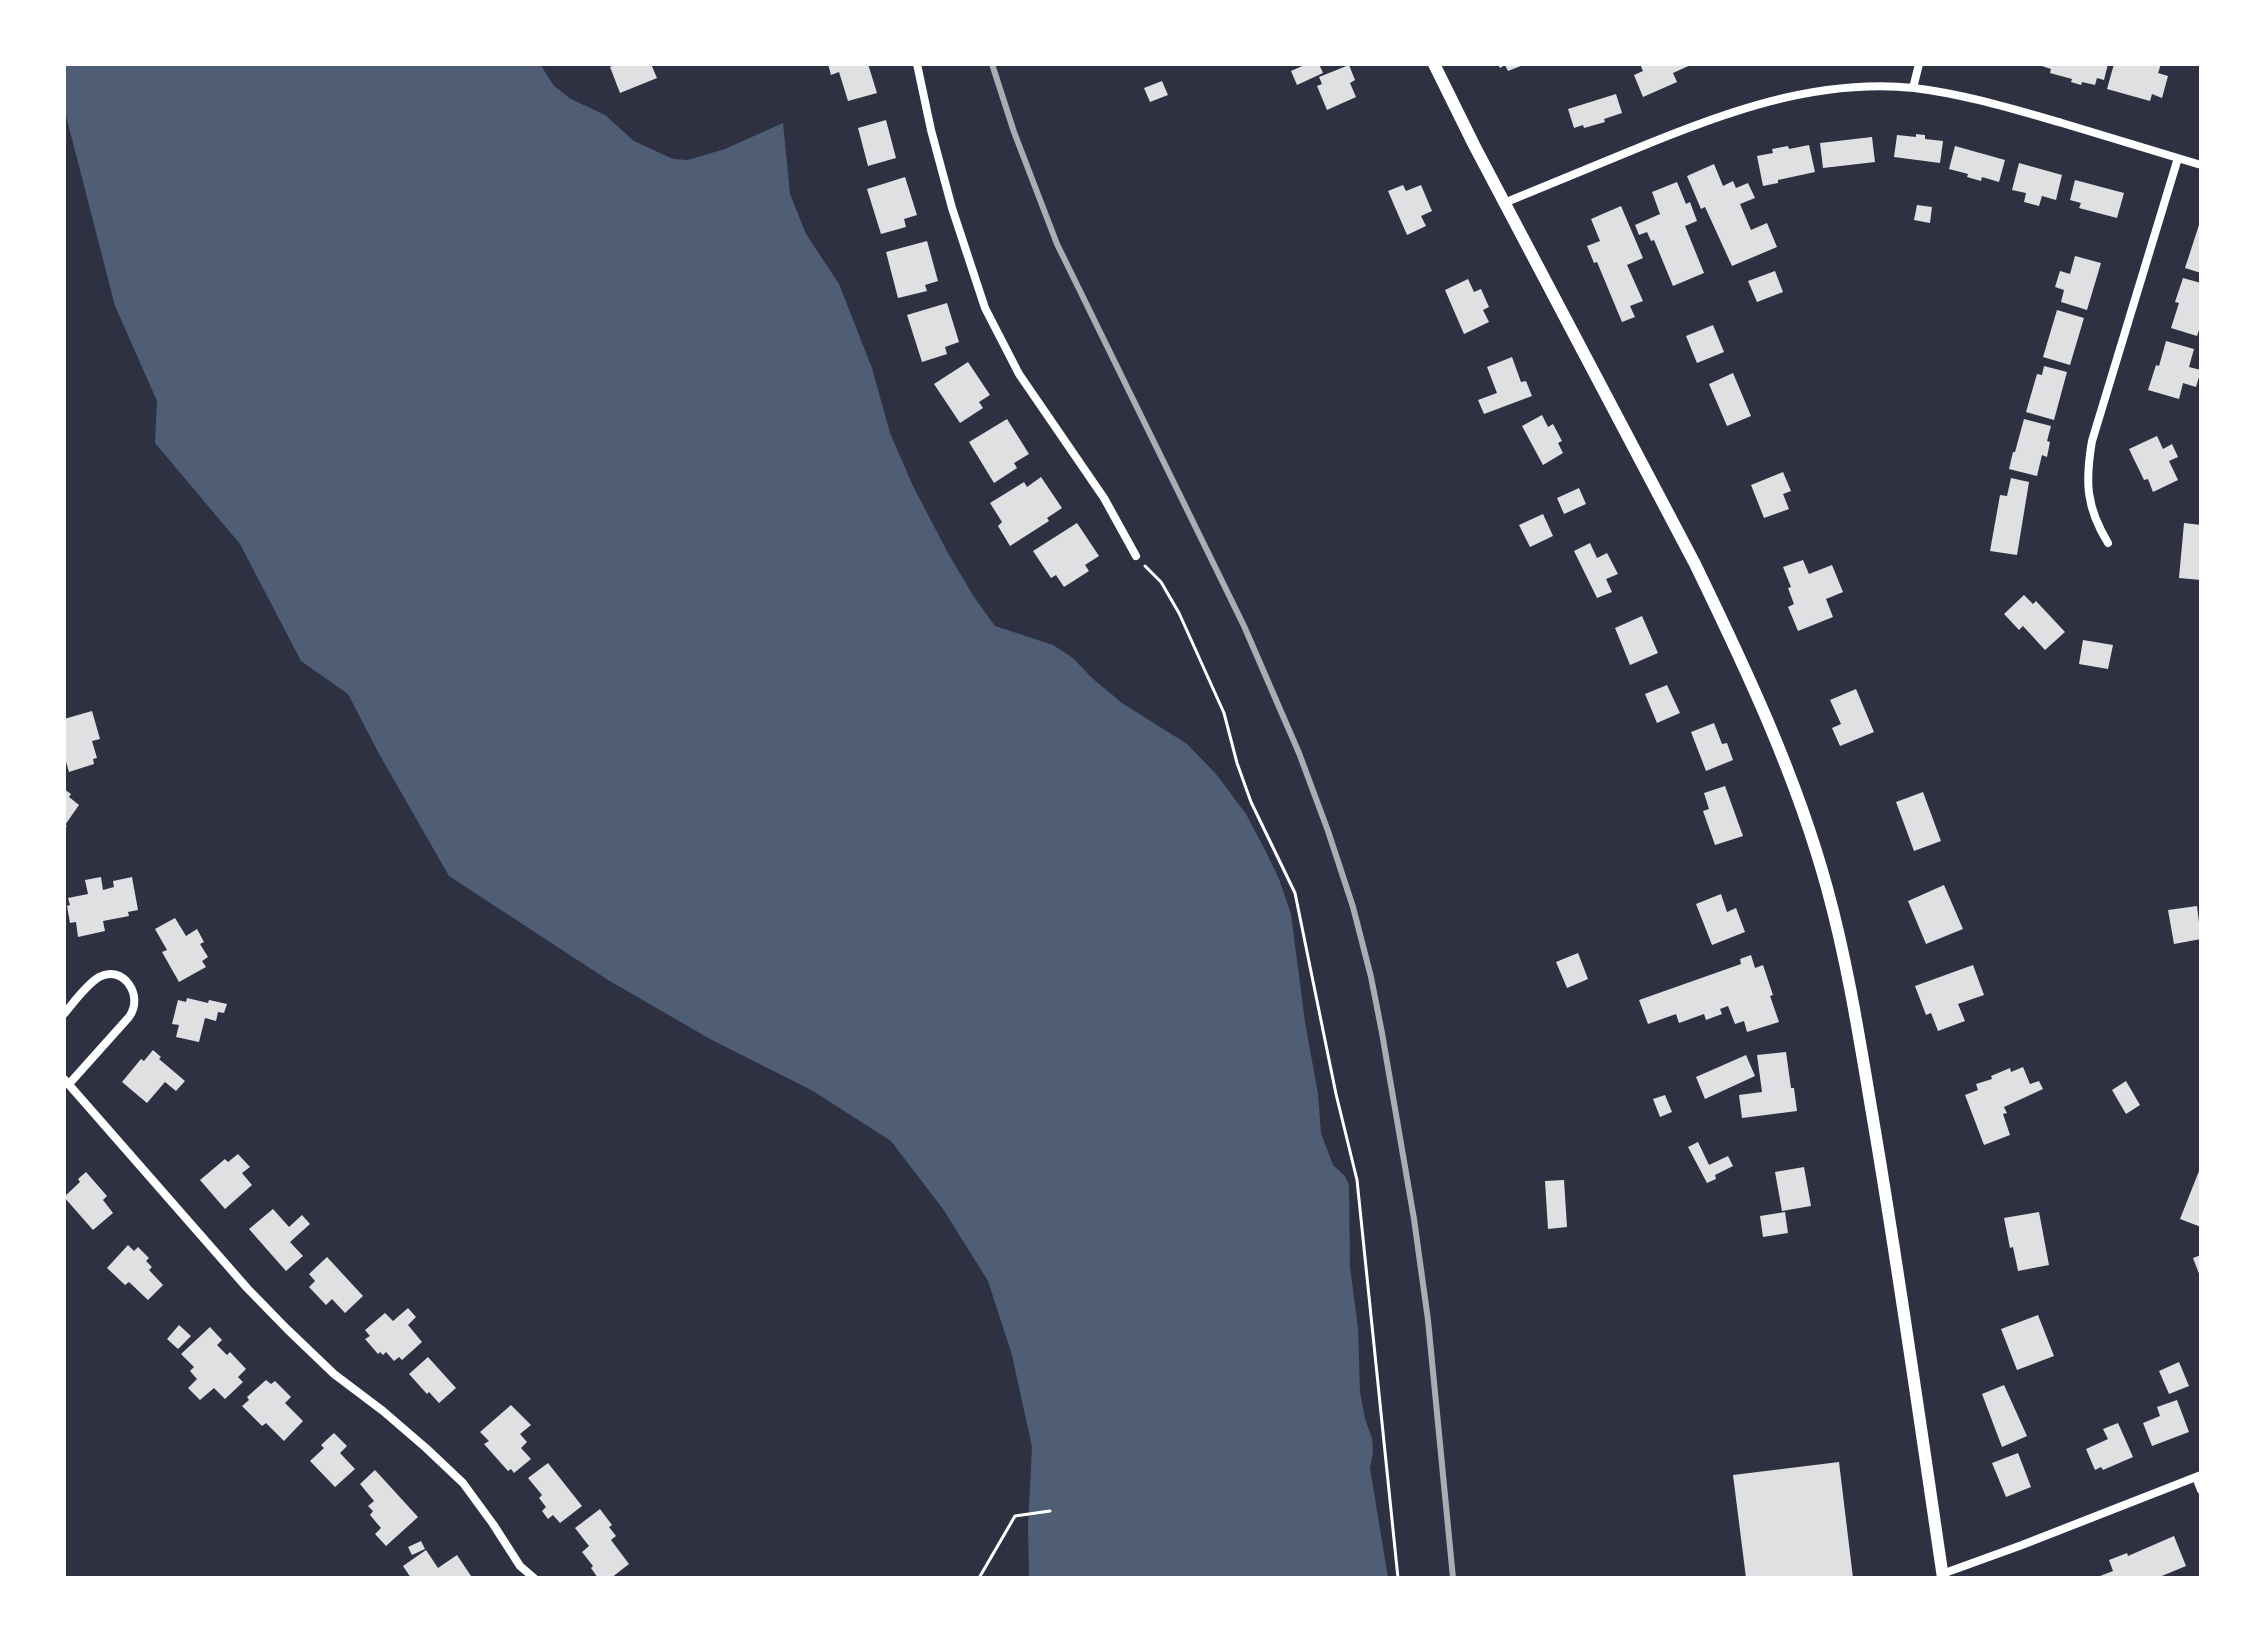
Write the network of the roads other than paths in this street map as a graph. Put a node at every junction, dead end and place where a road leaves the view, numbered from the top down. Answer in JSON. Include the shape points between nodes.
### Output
{"nodes":[{"id":1,"x":917,"y":64,"type":"edge"},
{"id":2,"x":1434,"y":64,"type":"edge"},
{"id":3,"x":1919,"y":64,"type":"edge"},
{"id":4,"x":1913,"y":88,"type":"junction"},
{"id":5,"x":2178,"y":158,"type":"junction"},
{"id":6,"x":2201,"y":165,"type":"edge"},
{"id":7,"x":1504,"y":203,"type":"junction"},
{"id":8,"x":2108,"y":543,"type":"dead end"},
{"id":9,"x":1136,"y":556,"type":"road end"},
{"id":10,"x":64,"y":1014,"type":"edge"},
{"id":11,"x":67,"y":1082,"type":"edge"},
{"id":12,"x":2198,"y":1476,"type":"edge"},
{"id":13,"x":2201,"y":1490,"type":"edge"},
{"id":14,"x":520,"y":1566,"type":"junction"},
{"id":15,"x":1942,"y":1576,"type":"edge"},
{"id":16,"x":522,"y":1578,"type":"edge"},
{"id":17,"x":534,"y":1578,"type":"edge"}],
"edges":[{"from":1,"to":9,"type":"street","via":[[952,208],[985,308],[1019,374],[1104,498]]},
{"from":2,"to":7,"type":"street"},
{"from":3,"to":4,"type":"street"},
{"from":4,"to":5,"type":"street","via":[[1978,100]]},
{"from":4,"to":7,"type":"street","via":[[1840,89],[1747,107]]},
{"from":5,"to":6,"type":"street"},
{"from":5,"to":8,"type":"street","via":[[2092,441],[2089,499]]},
{"from":7,"to":15,"type":"street","via":[[1727,630],[1816,852],[1863,1059]]},
{"from":10,"to":11,"type":"street","via":[[101,975],[121,978],[136,997],[129,1017]]},
{"from":11,"to":14,"type":"street","via":[[287,1329],[463,1483]]},
{"from":12,"to":13,"type":"street"},
{"from":12,"to":15,"type":"street"},
{"from":14,"to":16,"type":"street"},
{"from":14,"to":17,"type":"street"}]}
